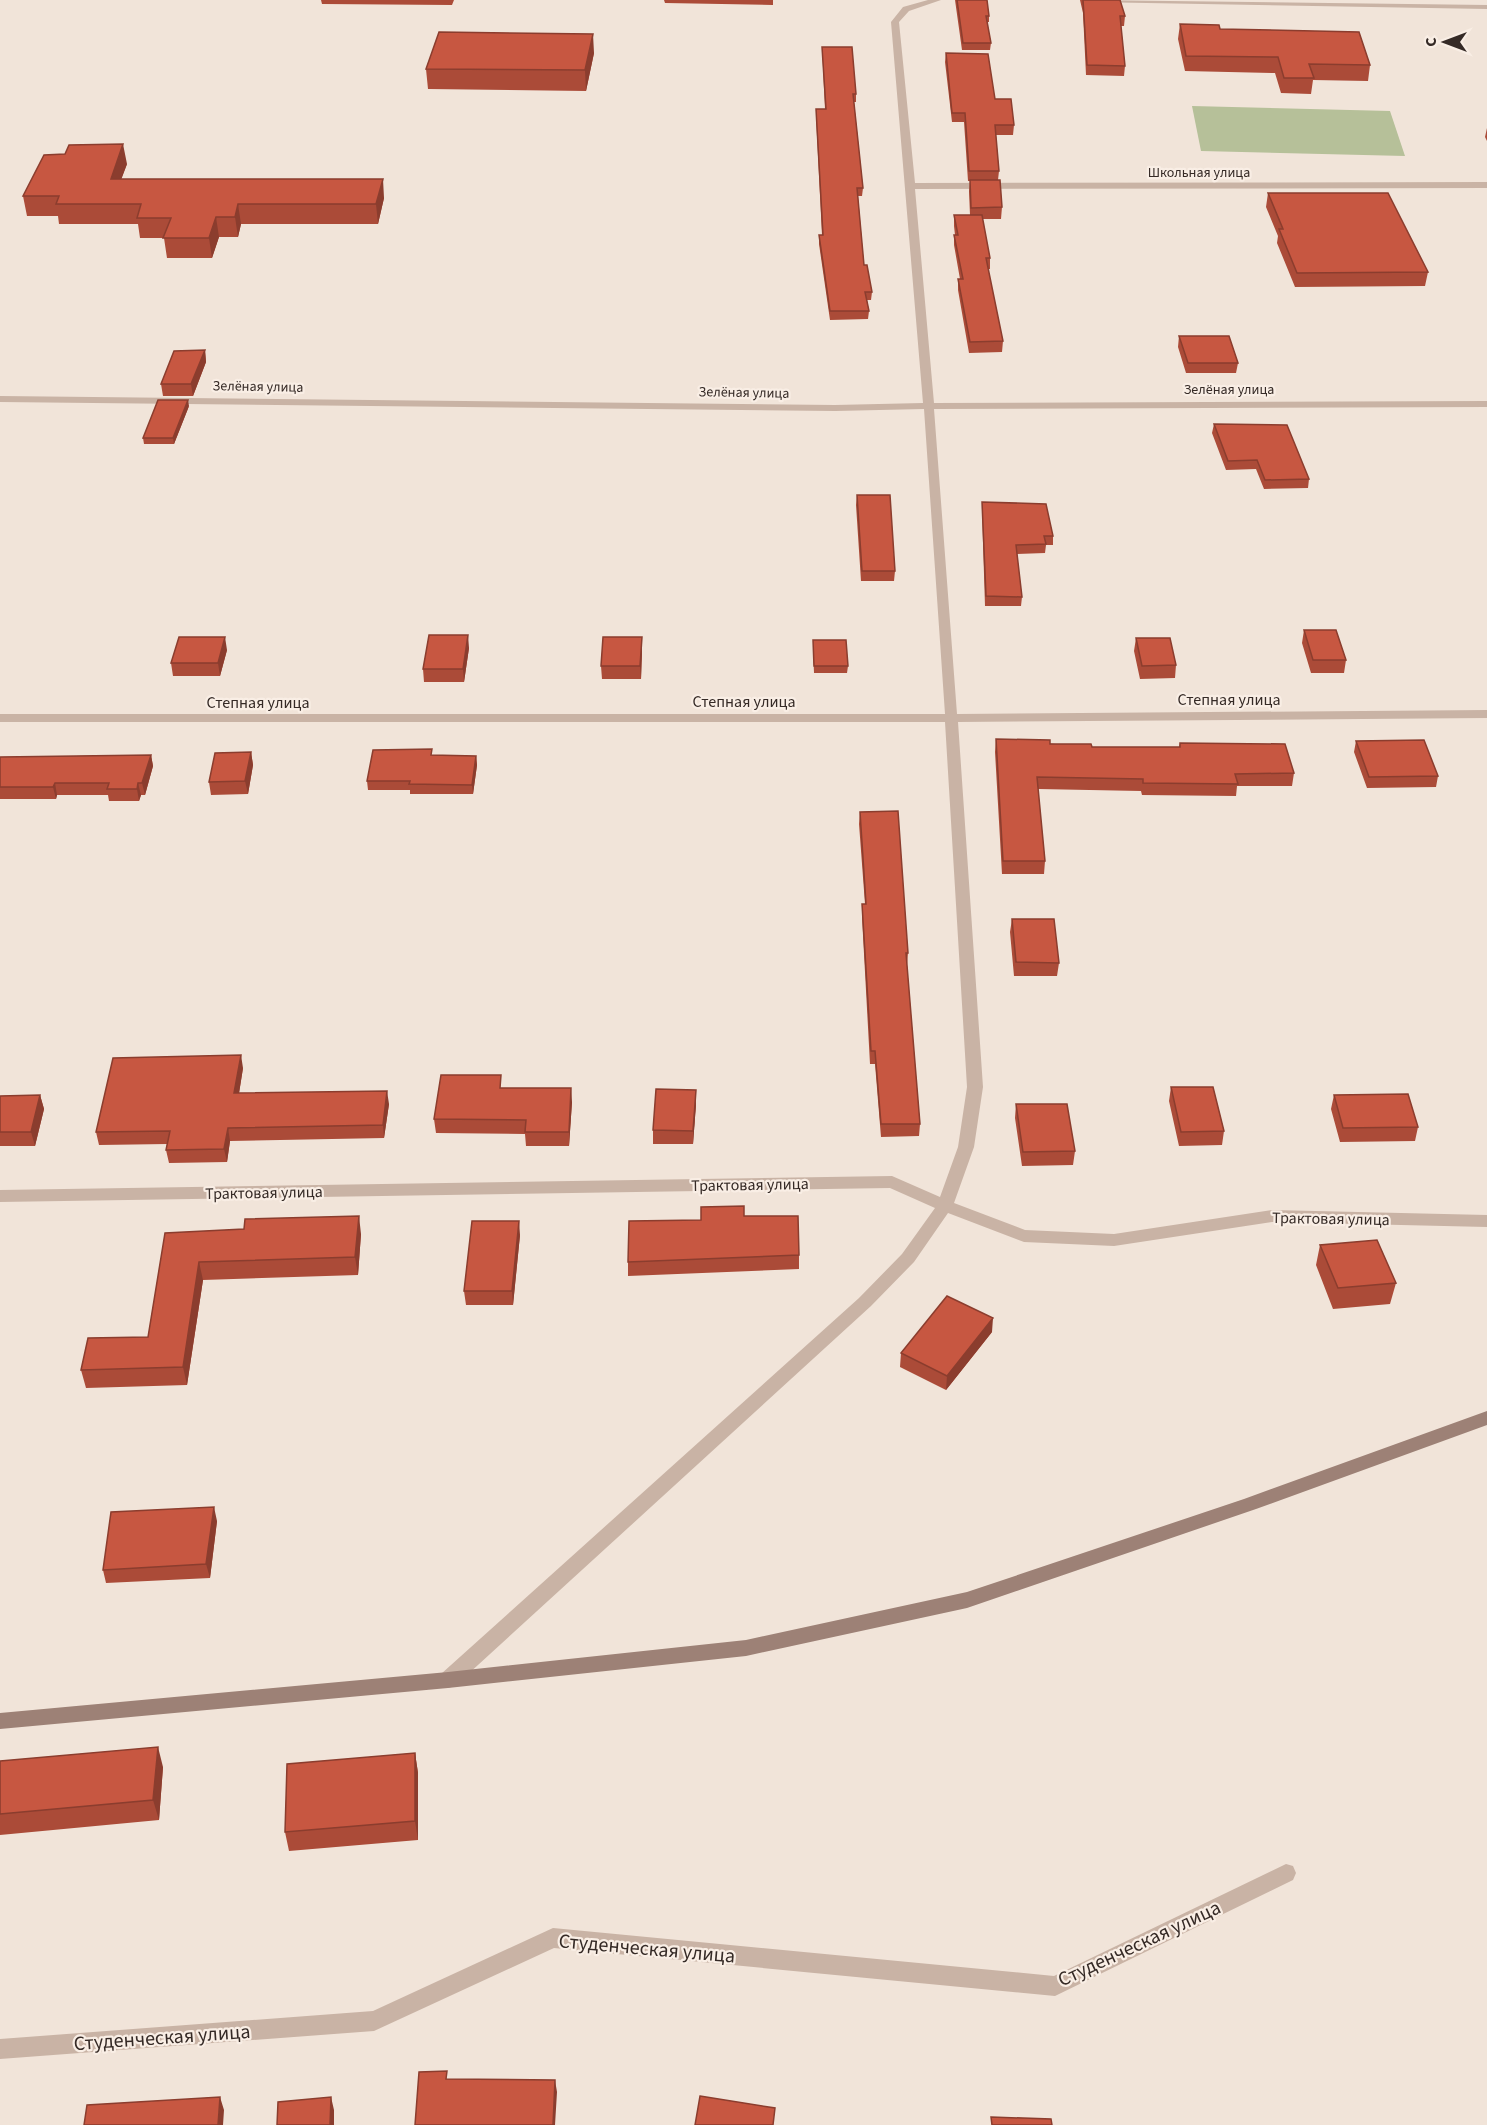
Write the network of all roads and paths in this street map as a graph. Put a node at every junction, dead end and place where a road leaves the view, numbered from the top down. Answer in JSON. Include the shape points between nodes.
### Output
{"nodes":[{"id":1,"x":937,"y":0,"type":"edge"},
{"id":2,"x":1091,"y":0,"type":"edge"},
{"id":3,"x":1487,"y":7,"type":"edge"},
{"id":4,"x":1487,"y":185,"type":"edge"},
{"id":5,"x":912,"y":186,"type":"junction"},
{"id":6,"x":0,"y":399,"type":"edge"},
{"id":7,"x":1487,"y":404,"type":"edge"},
{"id":8,"x":930,"y":406,"type":"junction"},
{"id":9,"x":1487,"y":714,"type":"edge"},
{"id":10,"x":0,"y":718,"type":"edge"},
{"id":11,"x":952,"y":718,"type":"junction"},
{"id":12,"x":0,"y":1196,"type":"edge"},
{"id":13,"x":945,"y":1206,"type":"junction"},
{"id":14,"x":1487,"y":1221,"type":"edge"},
{"id":15,"x":1487,"y":1418,"type":"edge"},
{"id":16,"x":448,"y":1680,"type":"junction"},
{"id":17,"x":0,"y":1721,"type":"edge"},
{"id":18,"x":1286,"y":1873,"type":"dead end"},
{"id":19,"x":0,"y":2049,"type":"edge"}],
"edges":[{"from":1,"to":5,"type":"street","via":[[906,9],[895,22]]},
{"from":2,"to":3,"type":"street"},
{"from":4,"to":5,"type":"street","name":"Школьная улица"},
{"from":5,"to":8,"type":"street"},
{"from":6,"to":8,"type":"street","name":"Зелёная улица"},
{"from":7,"to":8,"type":"street","name":"Зелёная улица"},
{"from":8,"to":11,"type":"street"},
{"from":9,"to":11,"type":"street","name":"Степная улица"},
{"from":10,"to":11,"type":"street","name":"Степная улица"},
{"from":11,"to":13,"type":"street","via":[[975,1087],[966,1147]]},
{"from":12,"to":13,"type":"street","name":"Трактовая улица","via":[[892,1182]]},
{"from":13,"to":14,"type":"street","name":"Трактовая улица","via":[[1024,1236],[1114,1240],[1272,1216]]},
{"from":13,"to":16,"type":"street","via":[[908,1258],[866,1302]]},
{"from":15,"to":16,"type":"main road","via":[[968,1600],[746,1648]]},
{"from":16,"to":17,"type":"main road"},
{"from":18,"to":19,"type":"street","name":"Студенческая улица","via":[[1055,1986],[553,1938],[374,2021]]}]}
